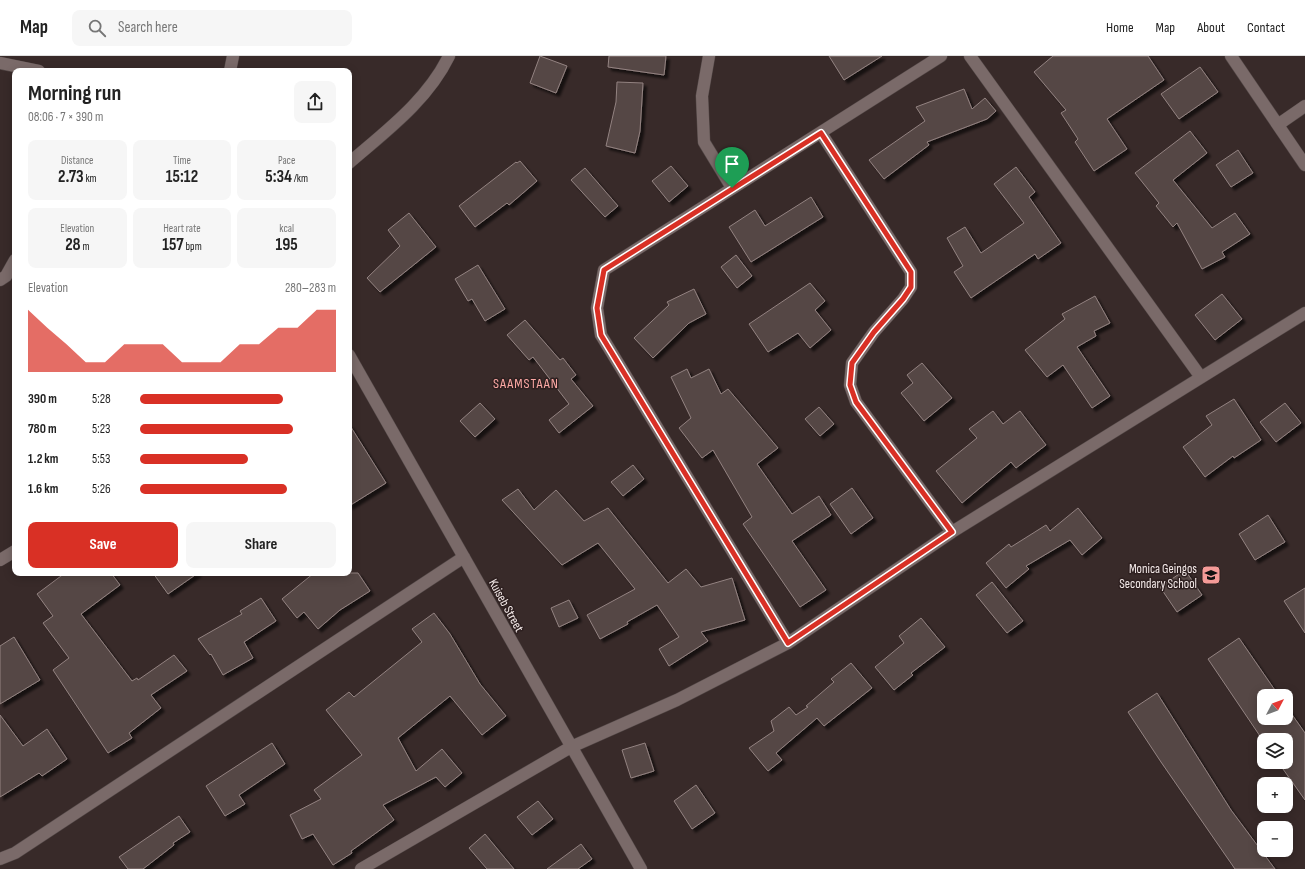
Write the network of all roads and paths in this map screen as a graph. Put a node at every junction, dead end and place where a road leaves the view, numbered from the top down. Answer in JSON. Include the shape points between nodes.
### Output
{"nodes":[{"id":1,"x":233,"y":56,"type":"edge"},
{"id":2,"x":449,"y":56,"type":"edge"},
{"id":3,"x":709,"y":56,"type":"edge"},
{"id":4,"x":941,"y":56,"type":"edge"},
{"id":5,"x":970,"y":56,"type":"edge"},
{"id":6,"x":1231,"y":56,"type":"edge"},
{"id":7,"x":0,"y":63,"type":"edge"},
{"id":8,"x":24,"y":68,"type":"edge"},
{"id":9,"x":231,"y":68,"type":"edge"},
{"id":10,"x":1305,"y":106,"type":"edge"},
{"id":11,"x":1279,"y":124,"type":"junction"},
{"id":12,"x":821,"y":133,"type":"junction"},
{"id":13,"x":352,"y":160,"type":"edge"},
{"id":14,"x":1305,"y":165,"type":"edge"},
{"id":15,"x":732,"y":188,"type":"junction"},
{"id":16,"x":12,"y":265,"type":"edge"},
{"id":17,"x":0,"y":280,"type":"edge"},
{"id":18,"x":1305,"y":313,"type":"edge"},
{"id":19,"x":352,"y":360,"type":"edge"},
{"id":20,"x":1200,"y":376,"type":"junction"},
{"id":21,"x":952,"y":532,"type":"junction"},
{"id":22,"x":12,"y":553,"type":"edge"},
{"id":23,"x":464,"y":557,"type":"junction"},
{"id":24,"x":0,"y":560,"type":"edge"},
{"id":25,"x":788,"y":643,"type":"junction"},
{"id":26,"x":571,"y":747,"type":"junction"},
{"id":27,"x":0,"y":859,"type":"edge"},
{"id":28,"x":361,"y":869,"type":"edge"},
{"id":29,"x":641,"y":869,"type":"edge"}],
"edges":[{"from":1,"to":9,"type":"street"},
{"from":2,"to":13,"type":"street","via":[[442,70],[408,113]]},
{"from":3,"to":15,"type":"street","via":[[702,96],[704,142]]},
{"from":4,"to":12,"type":"street"},
{"from":5,"to":20,"type":"street"},
{"from":6,"to":11,"type":"street"},
{"from":7,"to":8,"type":"street"},
{"from":10,"to":11,"type":"street"},
{"from":11,"to":14,"type":"street"},
{"from":12,"to":15,"type":"street"},
{"from":12,"to":21,"type":"street","via":[[911,272],[911,287],[852,363],[850,385],[856,402]]},
{"from":15,"to":25,"type":"street","via":[[604,270],[597,308],[601,335]]},
{"from":16,"to":17,"type":"street","via":[[6,276]]},
{"from":18,"to":20,"type":"street"},
{"from":19,"to":23,"type":"street","name":"Kuiseb Street"},
{"from":20,"to":21,"type":"street"},
{"from":21,"to":25,"type":"street"},
{"from":22,"to":24,"type":"street"},
{"from":23,"to":26,"type":"street","name":"Kuiseb Street"},
{"from":23,"to":27,"type":"street","via":[[16,853]]},
{"from":25,"to":26,"type":"street","via":[[677,700]]},
{"from":26,"to":28,"type":"street"},
{"from":26,"to":29,"type":"street","name":"Kuiseb Street"}]}
